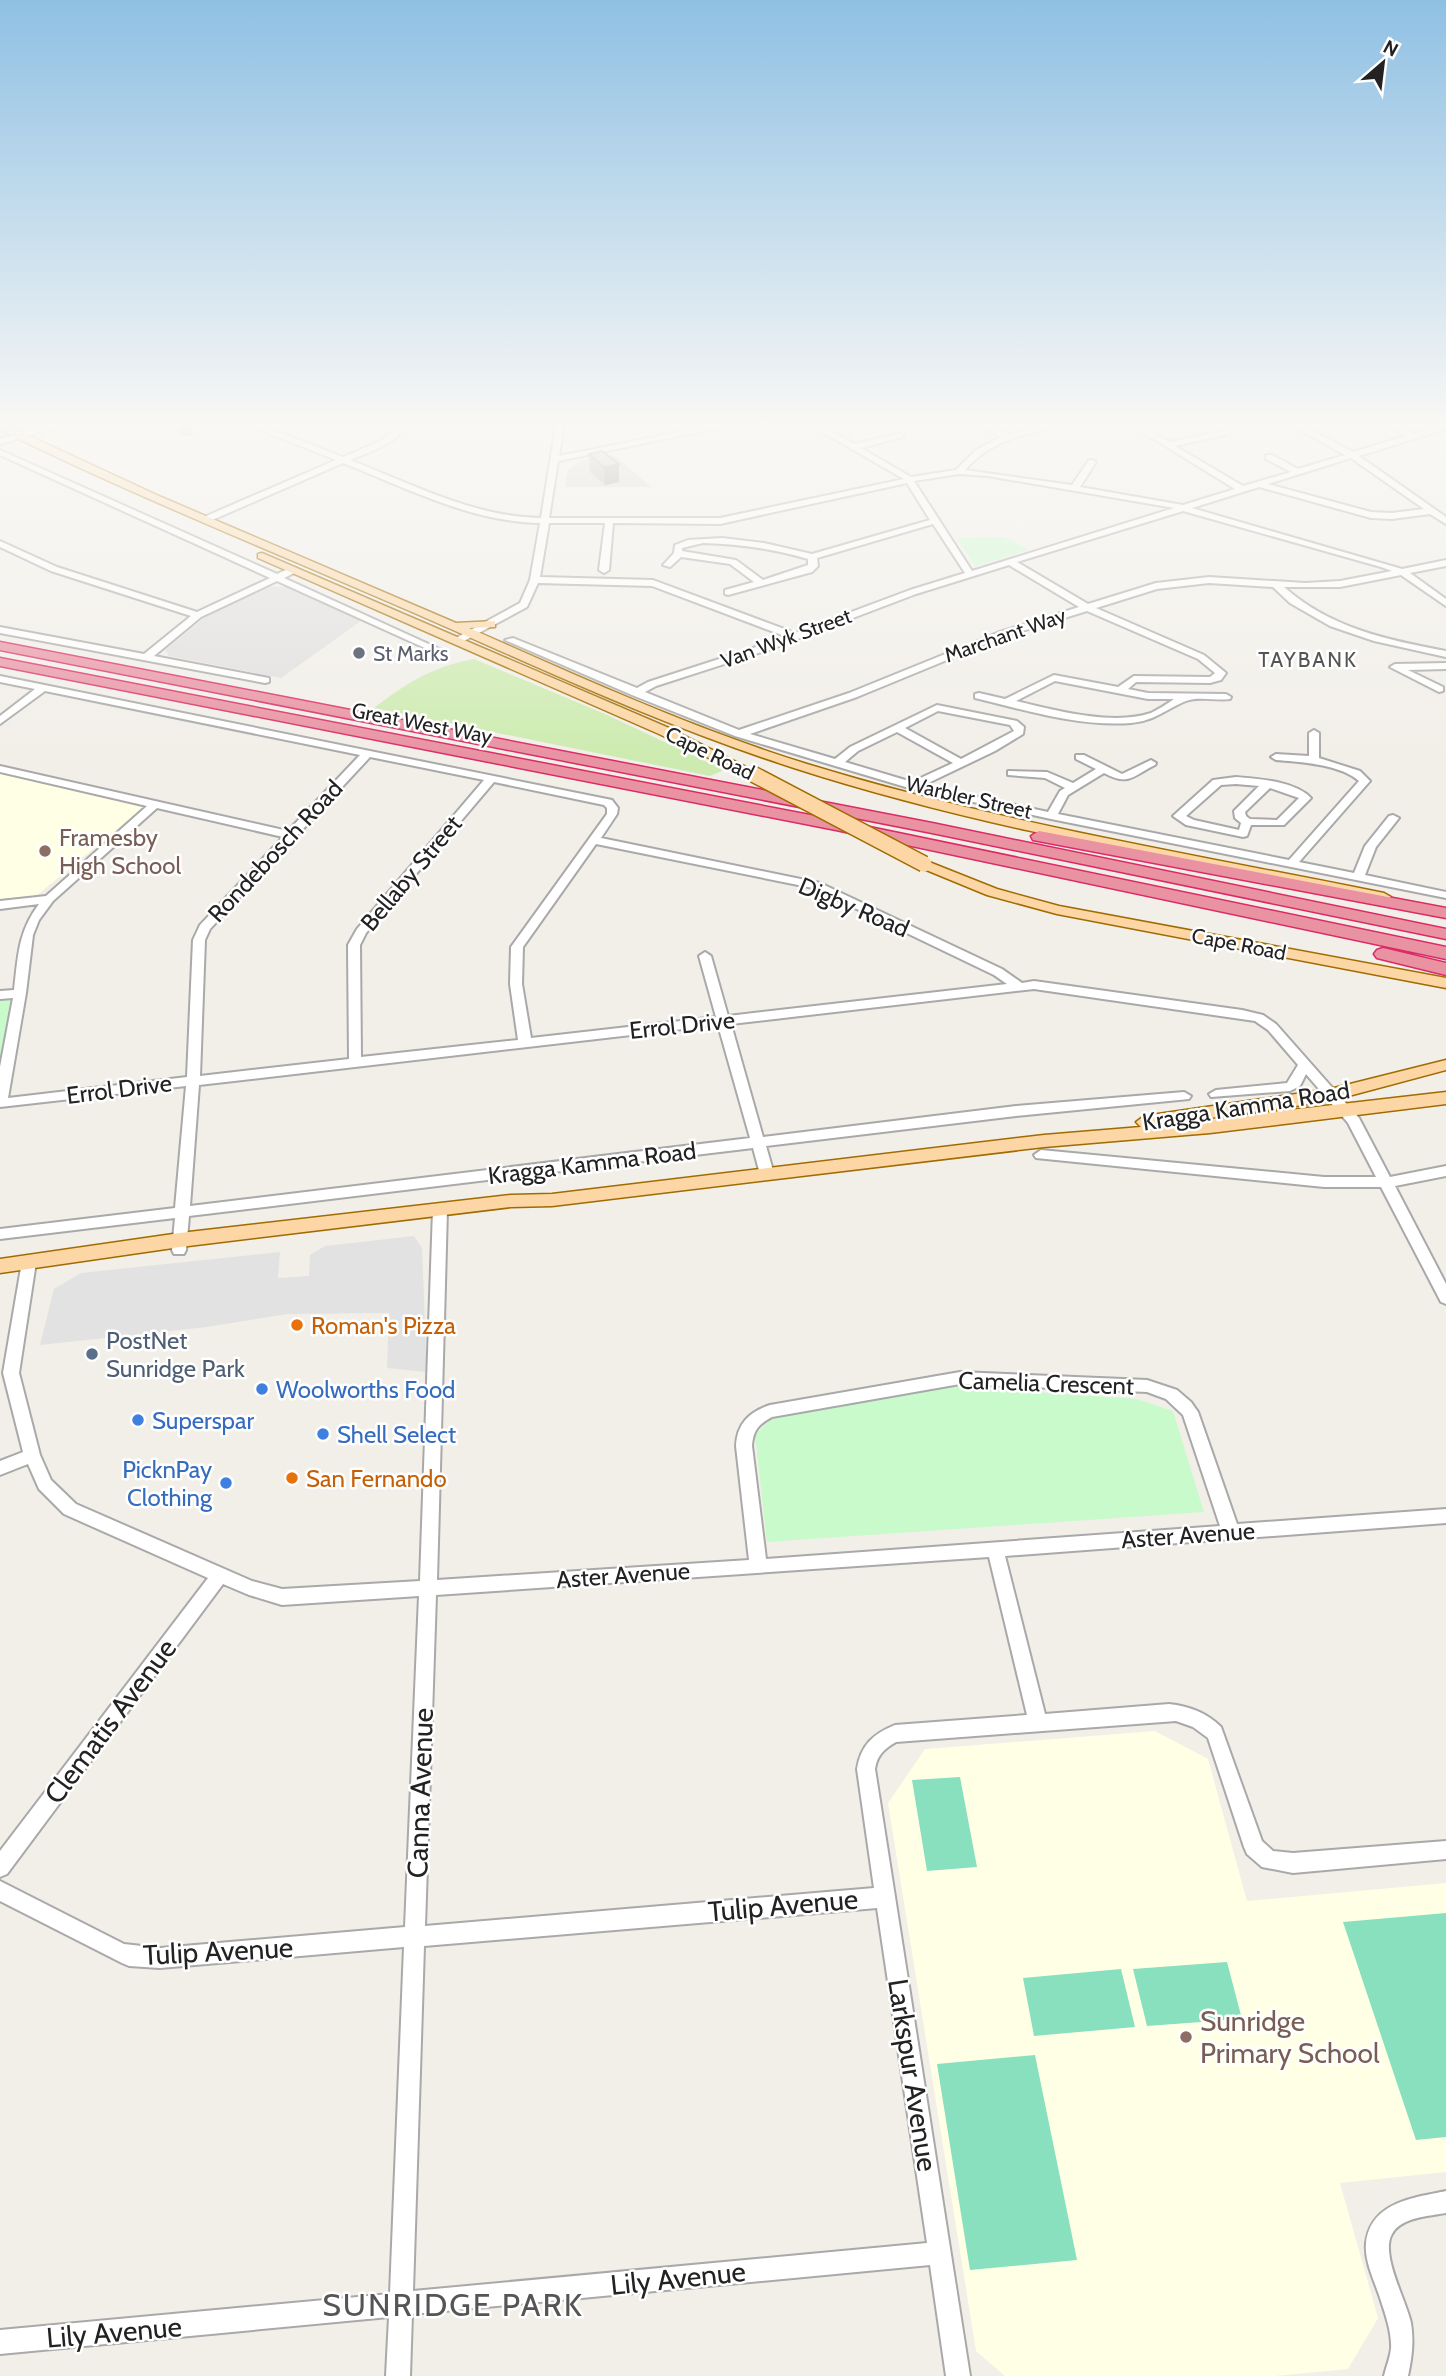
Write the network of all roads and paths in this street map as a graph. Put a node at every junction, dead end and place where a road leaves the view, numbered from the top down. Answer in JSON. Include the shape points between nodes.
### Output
{"nodes":[{"id":1,"x":191,"y":536,"type":"edge"},
{"id":2,"x":215,"y":536,"type":"edge"},
{"id":3,"x":246,"y":536,"type":"edge"},
{"id":4,"x":541,"y":536,"type":"edge"},
{"id":5,"x":608,"y":536,"type":"edge"},
{"id":6,"x":884,"y":536,"type":"edge"},
{"id":7,"x":945,"y":536,"type":"edge"},
{"id":8,"x":1093,"y":536,"type":"edge"},
{"id":9,"x":1281,"y":536,"type":"edge"},
{"id":10,"x":0,"y":544,"type":"edge"},
{"id":11,"x":680,"y":553,"type":"junction"},
{"id":12,"x":812,"y":557,"type":"junction"},
{"id":13,"x":1010,"y":562,"type":"junction"},
{"id":14,"x":1446,"y":564,"type":"edge"},
{"id":15,"x":667,"y":565,"type":"dead end"},
{"id":16,"x":293,"y":570,"type":"junction"},
{"id":17,"x":604,"y":570,"type":"dead end"},
{"id":18,"x":1405,"y":573,"type":"junction"},
{"id":19,"x":970,"y":574,"type":"junction"},
{"id":20,"x":277,"y":578,"type":"junction"},
{"id":21,"x":536,"y":580,"type":"junction"},
{"id":22,"x":763,"y":584,"type":"junction"},
{"id":23,"x":1276,"y":584,"type":"junction"},
{"id":24,"x":728,"y":592,"type":"dead end"},
{"id":25,"x":1446,"y":603,"type":"edge"},
{"id":26,"x":1086,"y":607,"type":"junction"},
{"id":27,"x":198,"y":615,"type":"junction"},
{"id":28,"x":443,"y":621,"type":"junction"},
{"id":29,"x":495,"y":623,"type":"junction"},
{"id":30,"x":0,"y":630,"type":"edge"},
{"id":31,"x":471,"y":633,"type":"junction"},
{"id":32,"x":796,"y":637,"type":"junction"},
{"id":33,"x":488,"y":640,"type":"junction"},
{"id":34,"x":510,"y":640,"type":"dead end"},
{"id":35,"x":457,"y":641,"type":"junction"},
{"id":36,"x":0,"y":646,"type":"edge"},
{"id":37,"x":441,"y":652,"type":"dead end"},
{"id":38,"x":1446,"y":654,"type":"edge"},
{"id":39,"x":146,"y":658,"type":"junction"},
{"id":40,"x":0,"y":662,"type":"edge"},
{"id":41,"x":1446,"y":666,"type":"edge"},
{"id":42,"x":0,"y":679,"type":"edge"},
{"id":43,"x":265,"y":680,"type":"dead end"},
{"id":44,"x":43,"y":688,"type":"junction"},
{"id":45,"x":1439,"y":689,"type":"dead end"},
{"id":46,"x":1119,"y":691,"type":"junction"},
{"id":47,"x":636,"y":694,"type":"junction"},
{"id":48,"x":979,"y":696,"type":"dead end"},
{"id":49,"x":1226,"y":696,"type":"dead end"},
{"id":50,"x":1185,"y":697,"type":"junction"},
{"id":51,"x":1007,"y":702,"type":"junction"},
{"id":52,"x":0,"y":721,"type":"edge"},
{"id":53,"x":897,"y":727,"type":"junction"},
{"id":54,"x":1314,"y":733,"type":"dead end"},
{"id":55,"x":740,"y":734,"type":"junction"},
{"id":56,"x":368,"y":753,"type":"junction"},
{"id":57,"x":1080,"y":757,"type":"dead end"},
{"id":58,"x":1276,"y":757,"type":"dead end"},
{"id":59,"x":1315,"y":760,"type":"junction"},
{"id":60,"x":961,"y":763,"type":"junction"},
{"id":61,"x":1151,"y":763,"type":"dead end"},
{"id":62,"x":836,"y":764,"type":"junction"},
{"id":63,"x":0,"y":769,"type":"edge"},
{"id":64,"x":1102,"y":770,"type":"junction"},
{"id":65,"x":1012,"y":773,"type":"dead end"},
{"id":66,"x":492,"y":778,"type":"junction"},
{"id":67,"x":1266,"y":785,"type":"junction"},
{"id":68,"x":913,"y":786,"type":"junction"},
{"id":69,"x":1072,"y":787,"type":"junction"},
{"id":70,"x":757,"y":793,"type":"junction"},
{"id":71,"x":156,"y":803,"type":"junction"},
{"id":72,"x":1051,"y":816,"type":"junction"},
{"id":73,"x":1392,"y":818,"type":"dead end"},
{"id":74,"x":836,"y":825,"type":"junction"},
{"id":75,"x":1245,"y":828,"type":"junction"},
{"id":76,"x":289,"y":835,"type":"junction"},
{"id":77,"x":595,"y":840,"type":"junction"},
{"id":78,"x":1235,"y":853,"type":"junction"},
{"id":79,"x":1291,"y":864,"type":"junction"},
{"id":80,"x":1358,"y":877,"type":"junction"},
{"id":81,"x":1446,"y":895,"type":"edge"},
{"id":82,"x":49,"y":899,"type":"junction"},
{"id":83,"x":0,"y":905,"type":"edge"},
{"id":84,"x":1446,"y":911,"type":"edge"},
{"id":85,"x":1446,"y":934,"type":"edge"},
{"id":86,"x":1446,"y":953,"type":"edge"},
{"id":87,"x":705,"y":957,"type":"dead end"},
{"id":88,"x":1446,"y":969,"type":"edge"},
{"id":89,"x":1446,"y":983,"type":"edge"},
{"id":90,"x":1020,"y":986,"type":"junction"},
{"id":91,"x":20,"y":993,"type":"junction"},
{"id":92,"x":0,"y":995,"type":"edge"},
{"id":93,"x":725,"y":1021,"type":"junction"},
{"id":94,"x":525,"y":1042,"type":"junction"},
{"id":95,"x":355,"y":1061,"type":"junction"},
{"id":96,"x":1446,"y":1065,"type":"edge"},
{"id":97,"x":1305,"y":1066,"type":"junction"},
{"id":98,"x":193,"y":1080,"type":"junction"},
{"id":99,"x":1216,"y":1094,"type":"dead end"},
{"id":100,"x":1330,"y":1095,"type":"junction"},
{"id":101,"x":1184,"y":1096,"type":"dead end"},
{"id":102,"x":1446,"y":1098,"type":"edge"},
{"id":103,"x":0,"y":1103,"type":"edge"},
{"id":104,"x":1345,"y":1112,"type":"junction"},
{"id":105,"x":759,"y":1143,"type":"junction"},
{"id":106,"x":1043,"y":1148,"type":"junction"},
{"id":107,"x":1446,"y":1171,"type":"edge"},
{"id":108,"x":767,"y":1174,"type":"junction"},
{"id":109,"x":1387,"y":1182,"type":"junction"},
{"id":110,"x":181,"y":1210,"type":"junction"},
{"id":111,"x":440,"y":1215,"type":"junction"},
{"id":112,"x":0,"y":1234,"type":"edge"},
{"id":113,"x":180,"y":1245,"type":"junction"},
{"id":114,"x":0,"y":1266,"type":"edge"},
{"id":115,"x":28,"y":1267,"type":"junction"},
{"id":116,"x":0,"y":1275,"type":"edge"},
{"id":117,"x":1446,"y":1298,"type":"edge"},
{"id":118,"x":32,"y":1455,"type":"junction"},
{"id":119,"x":0,"y":1468,"type":"edge"},
{"id":120,"x":1446,"y":1516,"type":"edge"},
{"id":121,"x":1231,"y":1532,"type":"junction"},
{"id":122,"x":995,"y":1548,"type":"junction"},
{"id":123,"x":758,"y":1567,"type":"junction"},
{"id":124,"x":220,"y":1575,"type":"junction"},
{"id":125,"x":428,"y":1587,"type":"junction"},
{"id":126,"x":1038,"y":1722,"type":"junction"},
{"id":127,"x":1446,"y":1850,"type":"edge"},
{"id":128,"x":0,"y":1867,"type":"edge"},
{"id":129,"x":0,"y":1891,"type":"edge"},
{"id":130,"x":886,"y":1897,"type":"junction"},
{"id":131,"x":415,"y":1937,"type":"junction"},
{"id":132,"x":1446,"y":2202,"type":"edge"},
{"id":133,"x":940,"y":2253,"type":"junction"},
{"id":134,"x":400,"y":2305,"type":"junction"},
{"id":135,"x":0,"y":2342,"type":"edge"},
{"id":136,"x":398,"y":2376,"type":"edge"},
{"id":137,"x":958,"y":2376,"type":"edge"},
{"id":138,"x":1396,"y":2376,"type":"edge"}],
"edges":[{"from":1,"to":20,"type":"street"},
{"from":2,"to":16,"type":"main road","name":"Cape Road"},
{"from":3,"to":28,"type":"main road","name":"Cape Road"},
{"from":4,"to":21,"type":"street"},
{"from":5,"to":17,"type":"street"},
{"from":6,"to":12,"type":"street"},
{"from":7,"to":19,"type":"street"},
{"from":8,"to":13,"type":"street","name":"Van Wyk Street"},
{"from":9,"to":18,"type":"street"},
{"from":10,"to":27,"type":"street","via":[[54,569]]},
{"from":11,"to":12,"type":"street","via":[[678,547],[683,543],[706,541]]},
{"from":11,"to":15,"type":"street"},
{"from":11,"to":22,"type":"street","via":[[733,562]]},
{"from":12,"to":22,"type":"street","via":[[809,570]]},
{"from":13,"to":19,"type":"street","name":"Van Wyk Street"},
{"from":13,"to":26,"type":"street"},
{"from":14,"to":18,"type":"street","name":"Marchant Way"},
{"from":16,"to":20,"type":"street"},
{"from":16,"to":35,"type":"main road","name":"Cape Road"},
{"from":18,"to":23,"type":"street","name":"Marchant Way","via":[[1340,584]]},
{"from":18,"to":25,"type":"street"},
{"from":19,"to":32,"type":"street","name":"Van Wyk Street"},
{"from":20,"to":27,"type":"street"},
{"from":20,"to":37,"type":"street"},
{"from":21,"to":29,"type":"street","via":[[527,602]]},
{"from":21,"to":32,"type":"street","via":[[653,583]]},
{"from":22,"to":24,"type":"street"},
{"from":23,"to":26,"type":"street","name":"Marchant Way","via":[[1174,583]]},
{"from":23,"to":38,"type":"street","via":[[1298,605],[1357,635]]},
{"from":26,"to":46,"type":"street","via":[[1201,657],[1219,671],[1217,678],[1201,681],[1134,679]]},
{"from":26,"to":55,"type":"street","name":"Marchant Way"},
{"from":27,"to":39,"type":"street"},
{"from":28,"to":29,"type":"main road"},
{"from":28,"to":31,"type":"main road","name":"Cape Road"},
{"from":29,"to":31,"type":"street"},
{"from":29,"to":33,"type":"main road"},
{"from":30,"to":39,"type":"street"},
{"from":31,"to":33,"type":"main road","name":"Cape Road"},
{"from":31,"to":35,"type":"street"},
{"from":32,"to":47,"type":"street","name":"Van Wyk Street","via":[[652,684]]},
{"from":33,"to":84,"type":"main road","name":"Cape Road","via":[[691,727],[861,783],[989,815]]},
{"from":34,"to":47,"type":"street","name":"Warbler Street"},
{"from":35,"to":89,"type":"main road","name":"Cape Road","bridge":true,"via":[[674,735],[923,864],[980,888],[1056,910]]},
{"from":36,"to":70,"type":"highway","name":"Great West Way"},
{"from":39,"to":43,"type":"street"},
{"from":40,"to":74,"type":"highway","name":"Great West Way"},
{"from":41,"to":45,"type":"street","via":[[1395,667]]},
{"from":42,"to":44,"type":"street","name":"Great West Way"},
{"from":44,"to":52,"type":"street"},
{"from":44,"to":56,"type":"street","name":"Great West Way"},
{"from":46,"to":50,"type":"street"},
{"from":46,"to":51,"type":"street","via":[[1050,678]]},
{"from":47,"to":55,"type":"street","name":"Warbler Street"},
{"from":48,"to":51,"type":"street"},
{"from":49,"to":50,"type":"street"},
{"from":50,"to":51,"type":"street","via":[[1149,717],[1124,720]]},
{"from":53,"to":60,"type":"street"},
{"from":53,"to":60,"type":"street","via":[[940,707],[1019,727],[1010,738]]},
{"from":53,"to":62,"type":"street","via":[[850,751]]},
{"from":54,"to":59,"type":"street"},
{"from":55,"to":62,"type":"street","name":"Warbler Street"},
{"from":56,"to":66,"type":"street","name":"Great West Way"},
{"from":56,"to":76,"type":"street","name":"Rondebosch Road"},
{"from":57,"to":64,"type":"street"},
{"from":58,"to":59,"type":"street"},
{"from":59,"to":79,"type":"street","via":[[1365,781]]},
{"from":60,"to":68,"type":"street"},
{"from":61,"to":64,"type":"street","via":[[1126,778]]},
{"from":62,"to":68,"type":"street","name":"Warbler Street"},
{"from":63,"to":71,"type":"street"},
{"from":64,"to":69,"type":"street"},
{"from":65,"to":69,"type":"street","via":[[1047,775]]},
{"from":66,"to":77,"type":"street","name":"Great West Way","via":[[598,798],[611,805],[612,814]]},
{"from":66,"to":95,"type":"street","name":"Bellaby Street","via":[[354,945]]},
{"from":67,"to":75,"type":"street","via":[[1239,811]]},
{"from":67,"to":75,"type":"street","via":[[1300,792],[1306,798],[1280,823]]},
{"from":67,"to":75,"type":"street","via":[[1221,780],[1179,814],[1190,822]]},
{"from":68,"to":72,"type":"street","name":"Warbler Street"},
{"from":69,"to":72,"type":"street"},
{"from":70,"to":84,"type":"highway","via":[[1033,834]]},
{"from":70,"to":85,"type":"highway"},
{"from":71,"to":76,"type":"street"},
{"from":71,"to":82,"type":"street"},
{"from":72,"to":78,"type":"street","name":"Warbler Street"},
{"from":73,"to":80,"type":"street","via":[[1371,846]]},
{"from":74,"to":86,"type":"highway"},
{"from":74,"to":88,"type":"highway"},
{"from":75,"to":78,"type":"street"},
{"from":76,"to":98,"type":"street","name":"Rondebosch Road","via":[[204,928],[199,940]]},
{"from":77,"to":90,"type":"street","name":"Digby Road","via":[[816,886]]},
{"from":77,"to":94,"type":"street","via":[[517,947],[516,984]]},
{"from":78,"to":79,"type":"street","name":"Warbler Street"},
{"from":79,"to":80,"type":"street","name":"Warbler Street"},
{"from":80,"to":81,"type":"street","name":"Warbler Street"},
{"from":82,"to":83,"type":"street"},
{"from":82,"to":91,"type":"street","via":[[27,934]]},
{"from":87,"to":93,"type":"street"},
{"from":90,"to":93,"type":"street","name":"Errol Drive"},
{"from":90,"to":97,"type":"street","name":"Errol Drive","via":[[1251,1016],[1272,1027]]},
{"from":91,"to":92,"type":"street"},
{"from":91,"to":103,"type":"street"},
{"from":93,"to":94,"type":"street","name":"Errol Drive"},
{"from":93,"to":105,"type":"street"},
{"from":94,"to":95,"type":"street","name":"Errol Drive"},
{"from":95,"to":98,"type":"street","name":"Errol Drive"},
{"from":96,"to":100,"type":"main road","name":"Kragga Kamma Road"},
{"from":97,"to":99,"type":"street","via":[[1290,1087]]},
{"from":97,"to":100,"type":"street","name":"Errol Drive"},
{"from":98,"to":103,"type":"street","name":"Errol Drive"},
{"from":98,"to":110,"type":"street","name":"Rondebosch Road"},
{"from":100,"to":104,"type":"street","name":"Errol Drive"},
{"from":100,"to":106,"type":"main road","name":"Kragga Kamma Road","via":[[1146,1121]]},
{"from":101,"to":105,"type":"street","name":"Kragga Kamma Road","via":[[1016,1111]]},
{"from":102,"to":104,"type":"main road","name":"Kragga Kamma Road"},
{"from":104,"to":106,"type":"main road","name":"Kragga Kamma Road"},
{"from":104,"to":109,"type":"street","name":"Errol Drive"},
{"from":105,"to":108,"type":"street"},
{"from":105,"to":110,"type":"street","name":"Kragga Kamma Road"},
{"from":106,"to":108,"type":"main road","name":"Kragga Kamma Road"},
{"from":106,"to":109,"type":"street","name":"Kragga Kamma Road","via":[[1324,1182]]},
{"from":107,"to":109,"type":"street","name":"Kragga Kamma Road"},
{"from":108,"to":111,"type":"main road","name":"Kragga Kamma Road"},
{"from":109,"to":117,"type":"street","name":"Errol Drive"},
{"from":110,"to":112,"type":"street","name":"Kragga Kamma Road"},
{"from":110,"to":113,"type":"street","name":"Rondebosch Road"},
{"from":111,"to":113,"type":"main road","name":"Kragga Kamma Road"},
{"from":111,"to":125,"type":"street","name":"Canna Avenue"},
{"from":113,"to":115,"type":"main road","name":"Kragga Kamma Road"},
{"from":114,"to":115,"type":"main road","name":"Kragga Kamma Road"},
{"from":115,"to":116,"type":"main road","name":"Kragga Kamma Road"},
{"from":115,"to":118,"type":"street","name":"Aster Avenue","via":[[10,1373]]},
{"from":118,"to":119,"type":"street"},
{"from":118,"to":124,"type":"street","name":"Aster Avenue","via":[[45,1484],[70,1509]]},
{"from":120,"to":121,"type":"street","name":"Aster Avenue"},
{"from":121,"to":122,"type":"street","name":"Aster Avenue"},
{"from":121,"to":123,"type":"street","name":"Camelia Crescent","via":[[1189,1412],[1168,1392],[1147,1386],[960,1378],[770,1411],[751,1422],[744,1446]]},
{"from":122,"to":123,"type":"street","name":"Aster Avenue"},
{"from":122,"to":126,"type":"street"},
{"from":123,"to":125,"type":"street","name":"Aster Avenue"},
{"from":124,"to":125,"type":"street","name":"Aster Avenue","via":[[282,1597]]},
{"from":124,"to":128,"type":"street","name":"Clematis Avenue"},
{"from":125,"to":131,"type":"street","name":"Canna Avenue"},
{"from":126,"to":127,"type":"street","name":"Tulip Avenue","via":[[1170,1712],[1196,1718],[1215,1733],[1254,1847],[1269,1860],[1293,1863]]},
{"from":126,"to":130,"type":"street","name":"Tulip Avenue","via":[[895,1734],[875,1746],[866,1769]]},
{"from":129,"to":131,"type":"street","name":"Tulip Avenue","via":[[117,1951],[143,1958]]},
{"from":130,"to":131,"type":"street","name":"Tulip Avenue"},
{"from":130,"to":133,"type":"street","name":"Larkspur Avenue"},
{"from":131,"to":134,"type":"street","name":"Canna Avenue"},
{"from":132,"to":138,"type":"street","via":[[1398,2211],[1379,2231],[1378,2256],[1403,2340]]},
{"from":133,"to":134,"type":"street","name":"Lily Avenue"},
{"from":133,"to":137,"type":"street"},
{"from":134,"to":135,"type":"street","name":"Lily Avenue"},
{"from":134,"to":136,"type":"street","name":"Canna Avenue"}]}
